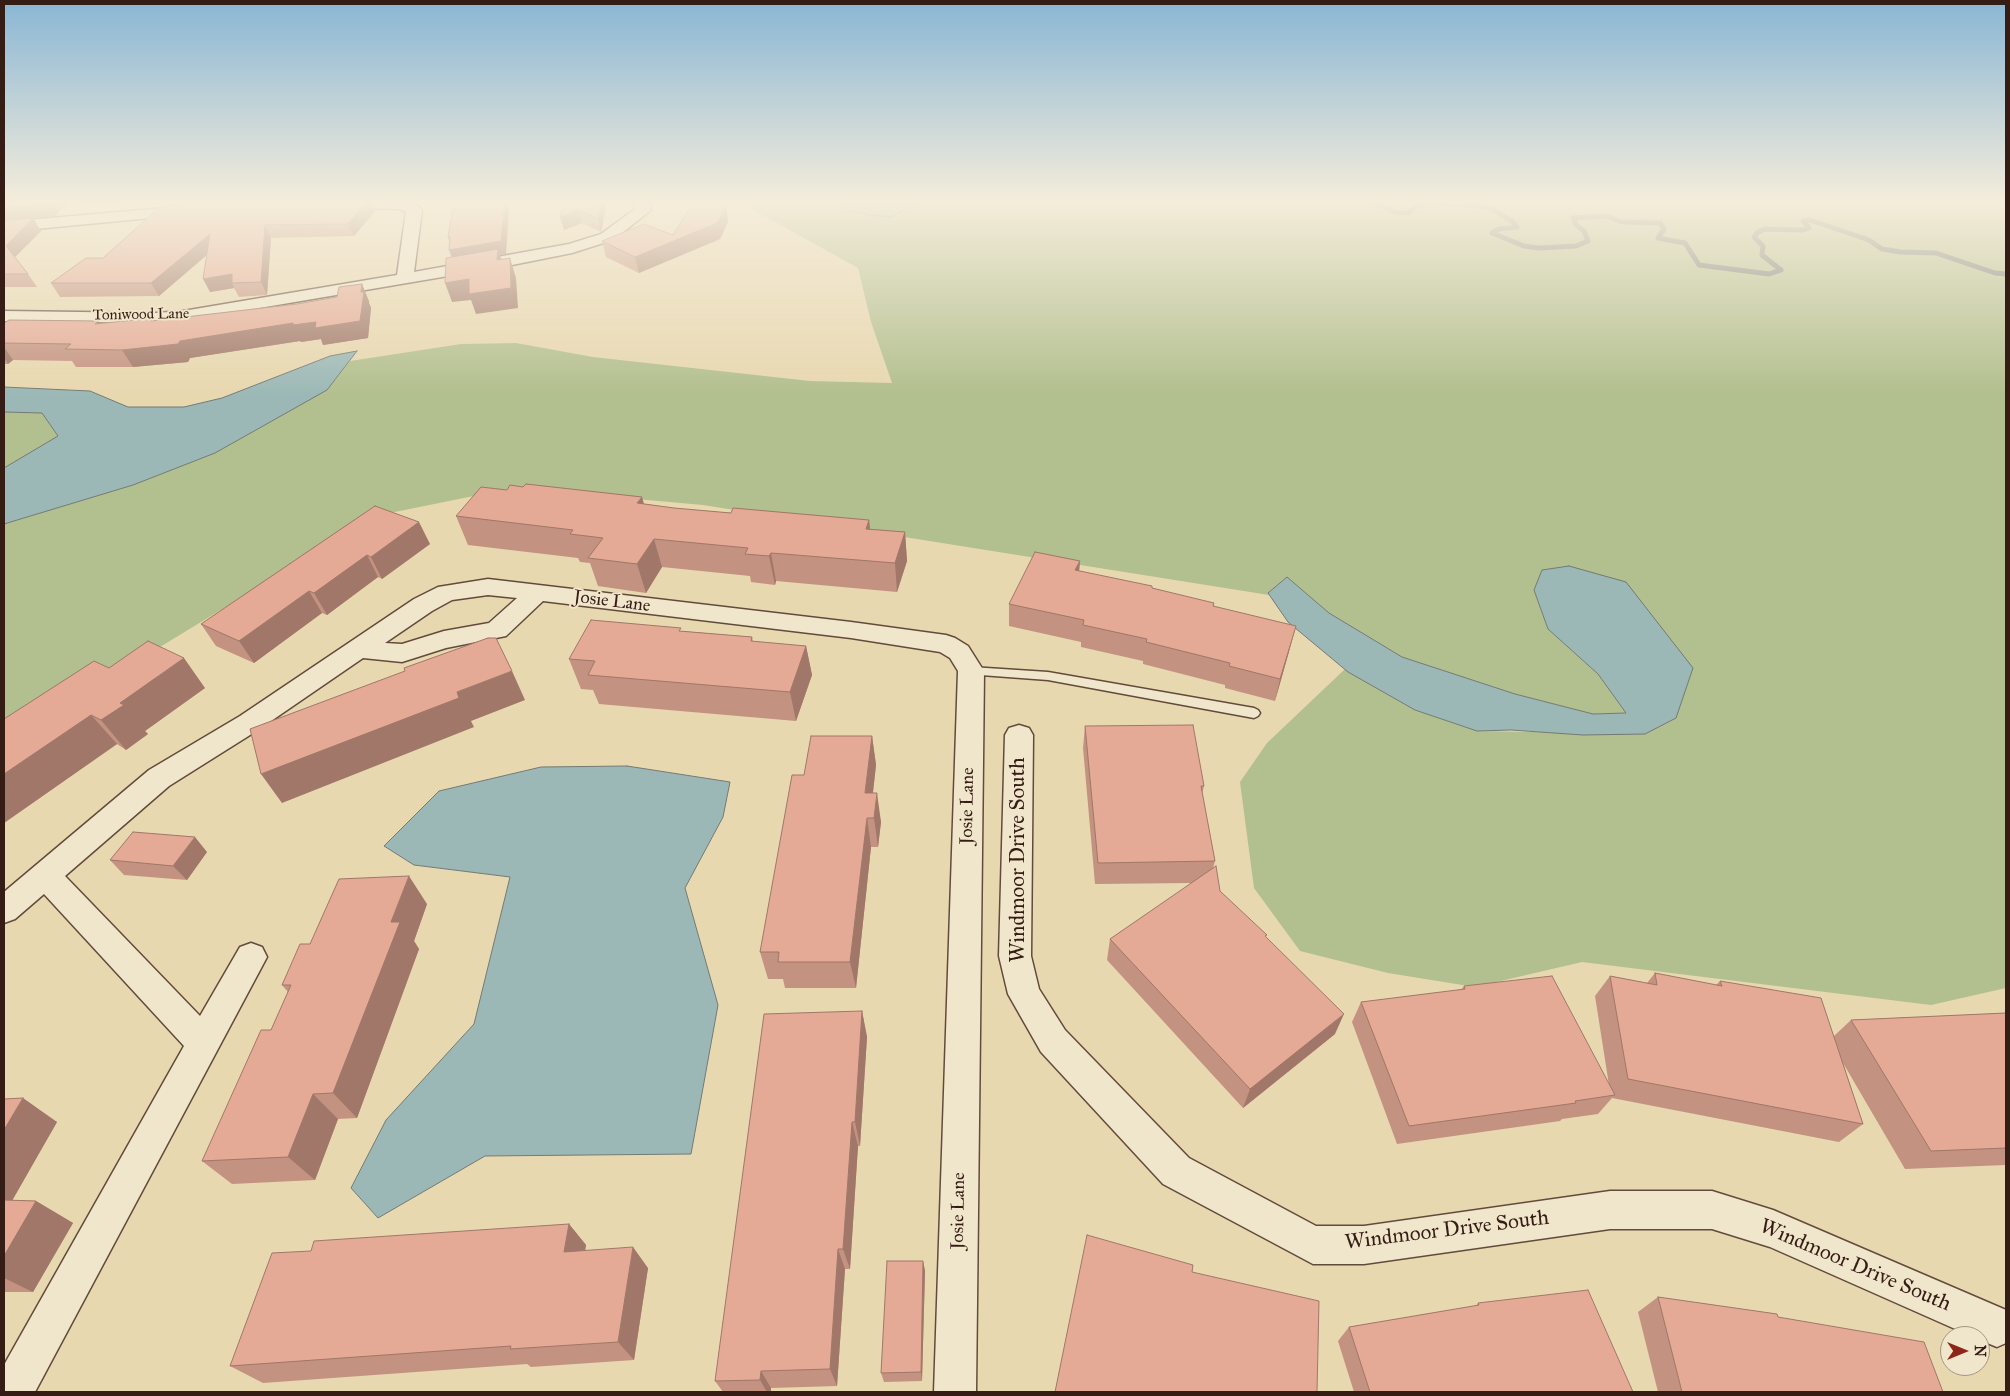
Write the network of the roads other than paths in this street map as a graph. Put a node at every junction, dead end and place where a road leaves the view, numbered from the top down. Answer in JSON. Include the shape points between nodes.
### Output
{"nodes":[{"id":1,"x":406,"y":266,"type":"edge"},
{"id":2,"x":474,"y":266,"type":"edge"},
{"id":3,"x":405,"y":277,"type":"junction"},
{"id":4,"x":4,"y":316,"type":"edge"},
{"id":5,"x":536,"y":594,"type":"junction"},
{"id":6,"x":359,"y":649,"type":"junction"},
{"id":7,"x":971,"y":671,"type":"junction"},
{"id":8,"x":1254,"y":713,"type":"dead end"},
{"id":9,"x":1019,"y":735,"type":"dead end"},
{"id":10,"x":45,"y":875,"type":"junction"},
{"id":11,"x":4,"y":910,"type":"edge"},
{"id":12,"x":252,"y":957,"type":"dead end"},
{"id":13,"x":204,"y":1044,"type":"junction"},
{"id":14,"x":2003,"y":1331,"type":"edge"},
{"id":15,"x":12,"y":1392,"type":"edge"},
{"id":16,"x":955,"y":1392,"type":"edge"}],
"edges":[{"from":1,"to":3,"type":"street"},
{"from":2,"to":3,"type":"street","name":"Toniwood Lane"},
{"from":3,"to":4,"type":"street","name":"Toniwood Lane","via":[[182,316]]},
{"from":5,"to":6,"type":"street","via":[[497,630],[444,640],[402,653]]},
{"from":5,"to":6,"type":"street","name":"Josie Lane","via":[[488,587],[446,593]]},
{"from":5,"to":7,"type":"street","name":"Josie Lane","via":[[946,644],[960,652]]},
{"from":6,"to":10,"type":"street","name":"Josie Lane","via":[[249,723],[159,778]]},
{"from":7,"to":8,"type":"lane","via":[[1048,676]]},
{"from":7,"to":16,"type":"street","name":"Josie Lane"},
{"from":9,"to":14,"type":"street","name":"Windmoor Drive South","via":[[1016,956],[1024,994],[1053,1040],[1176,1171],[1313,1244],[1364,1245],[1610,1210],[1712,1210],[1772,1229]]},
{"from":10,"to":11,"type":"street","name":"Josie Lane"},
{"from":10,"to":13,"type":"street"},
{"from":12,"to":13,"type":"street"},
{"from":13,"to":15,"type":"street"}]}
